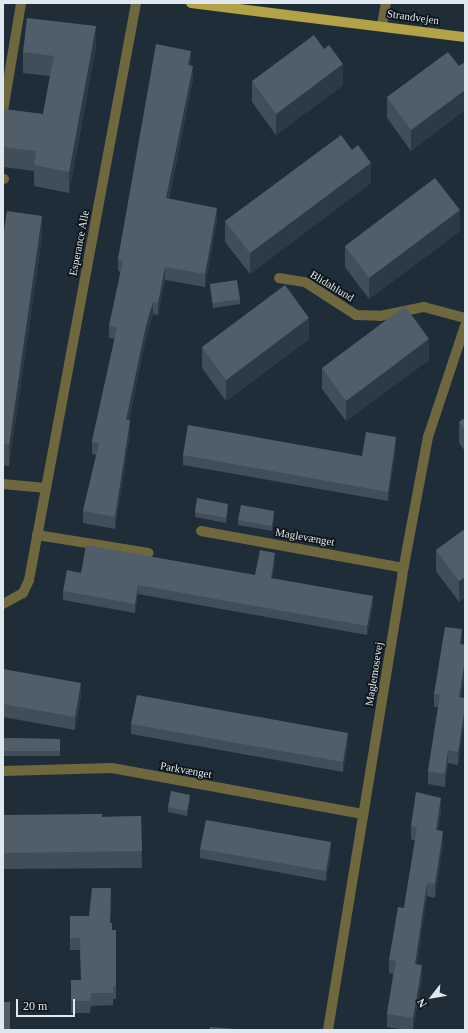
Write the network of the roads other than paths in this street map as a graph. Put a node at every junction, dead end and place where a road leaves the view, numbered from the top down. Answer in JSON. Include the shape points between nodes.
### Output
{"nodes":[{"id":1,"x":21,"y":3,"type":"edge"},
{"id":2,"x":136,"y":3,"type":"edge"},
{"id":3,"x":191,"y":3,"type":"edge"},
{"id":4,"x":386,"y":3,"type":"edge"},
{"id":5,"x":382,"y":25,"type":"junction"},
{"id":6,"x":465,"y":36,"type":"edge"},
{"id":7,"x":3,"y":111,"type":"edge"},
{"id":8,"x":279,"y":278,"type":"dead end"},
{"id":9,"x":465,"y":318,"type":"edge"},
{"id":10,"x":465,"y":326,"type":"edge"},
{"id":11,"x":3,"y":484,"type":"edge"},
{"id":12,"x":46,"y":488,"type":"junction"},
{"id":13,"x":201,"y":530,"type":"dead end"},
{"id":14,"x":37,"y":535,"type":"junction"},
{"id":15,"x":149,"y":553,"type":"dead end"},
{"id":16,"x":404,"y":568,"type":"junction"},
{"id":17,"x":3,"y":604,"type":"edge"},
{"id":18,"x":3,"y":771,"type":"edge"},
{"id":19,"x":363,"y":814,"type":"junction"},
{"id":20,"x":328,"y":1030,"type":"edge"}],
"edges":[{"from":1,"to":7,"type":"street"},
{"from":2,"to":12,"type":"street","name":"Esperance Alle"},
{"from":3,"to":5,"type":"main road","name":"Strandvejen"},
{"from":4,"to":5,"type":"street"},
{"from":5,"to":6,"type":"main road","name":"Strandvejen"},
{"from":8,"to":9,"type":"street","name":"Blidahlund","via":[[305,282],[356,315],[380,316],[424,307]]},
{"from":10,"to":16,"type":"street","name":"Maglemosevej","via":[[428,437]]},
{"from":11,"to":12,"type":"street"},
{"from":12,"to":14,"type":"street","name":"Esperance Alle"},
{"from":13,"to":16,"type":"street","name":"Maglevænget"},
{"from":14,"to":15,"type":"street"},
{"from":14,"to":17,"type":"street","name":"Esperance Alle","via":[[29,580],[23,593]]},
{"from":16,"to":19,"type":"street","name":"Maglemosevej"},
{"from":18,"to":19,"type":"street","name":"Parkvænget","via":[[112,768]]},
{"from":19,"to":20,"type":"street","name":"Maglemosevej"}]}
